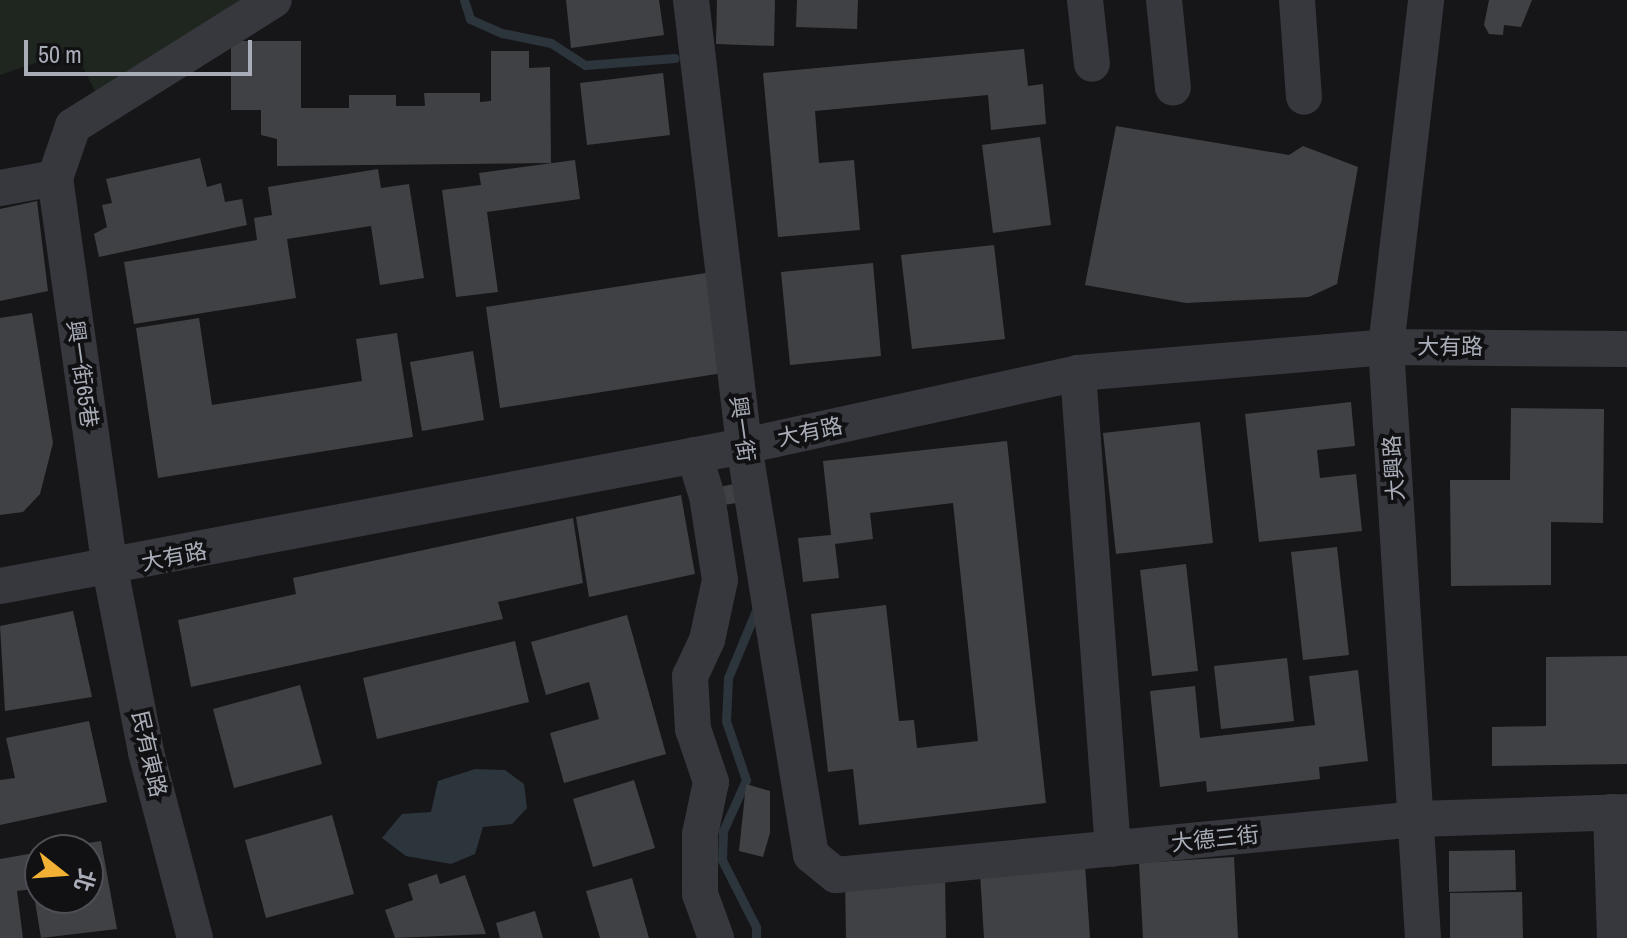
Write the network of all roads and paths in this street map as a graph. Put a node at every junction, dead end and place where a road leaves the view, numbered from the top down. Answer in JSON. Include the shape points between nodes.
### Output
{"nodes":[{"id":1,"x":274,"y":0,"type":"edge"},
{"id":2,"x":691,"y":0,"type":"edge"},
{"id":3,"x":1085,"y":0,"type":"edge"},
{"id":4,"x":1164,"y":0,"type":"edge"},
{"id":5,"x":1297,"y":0,"type":"edge"},
{"id":6,"x":1426,"y":0,"type":"edge"},
{"id":7,"x":1092,"y":64,"type":"dead end"},
{"id":8,"x":1173,"y":88,"type":"dead end"},
{"id":9,"x":1304,"y":97,"type":"dead end"},
{"id":10,"x":55,"y":178,"type":"junction"},
{"id":11,"x":0,"y":188,"type":"edge"},
{"id":12,"x":1386,"y":347,"type":"junction"},
{"id":13,"x":1627,"y":349,"type":"edge"},
{"id":14,"x":1078,"y":373,"type":"junction"},
{"id":15,"x":744,"y":446,"type":"junction"},
{"id":16,"x":694,"y":455,"type":"junction"},
{"id":17,"x":110,"y":569,"type":"junction"},
{"id":18,"x":0,"y":586,"type":"edge"},
{"id":19,"x":1619,"y":812,"type":"edge"},
{"id":20,"x":1418,"y":819,"type":"junction"},
{"id":21,"x":1113,"y":849,"type":"junction"},
{"id":22,"x":811,"y":855,"type":"joint"},
{"id":23,"x":195,"y":938,"type":"edge"},
{"id":24,"x":716,"y":938,"type":"edge"},
{"id":25,"x":1423,"y":938,"type":"edge"},
{"id":26,"x":1615,"y":938,"type":"edge"}],
"edges":[{"from":1,"to":10,"type":"street","name":"興一街65巷","via":[[73,126]]},
{"from":2,"to":15,"type":"street","name":"興一街"},
{"from":3,"to":7,"type":"street"},
{"from":4,"to":8,"type":"street"},
{"from":5,"to":9,"type":"street"},
{"from":6,"to":12,"type":"street","name":"大興路"},
{"from":10,"to":11,"type":"street"},
{"from":10,"to":17,"type":"street","name":"興一街65巷"},
{"from":12,"to":13,"type":"street","name":"大有路"},
{"from":12,"to":14,"type":"street","name":"大有路"},
{"from":12,"to":20,"type":"street","name":"大興路"},
{"from":14,"to":15,"type":"street","name":"大有路"},
{"from":14,"to":21,"type":"street"},
{"from":15,"to":16,"type":"street","name":"大有路"},
{"from":15,"to":22,"type":"street","name":"興一街"},
{"from":16,"to":17,"type":"street","name":"大有路"},
{"from":16,"to":24,"type":"street","via":[[707,496],[720,580],[707,640],[690,676],[693,729],[711,782],[700,834],[700,894]]},
{"from":17,"to":18,"type":"street","name":"大有路"},
{"from":17,"to":23,"type":"street","name":"民有東路","via":[[146,752]]},
{"from":19,"to":20,"type":"street","name":"大德三街"},
{"from":19,"to":26,"type":"street"},
{"from":20,"to":21,"type":"street","name":"大德三街"},
{"from":20,"to":25,"type":"street","name":"大興路"},
{"from":21,"to":22,"type":"street","name":"大德三街","via":[[836,875]]}]}
